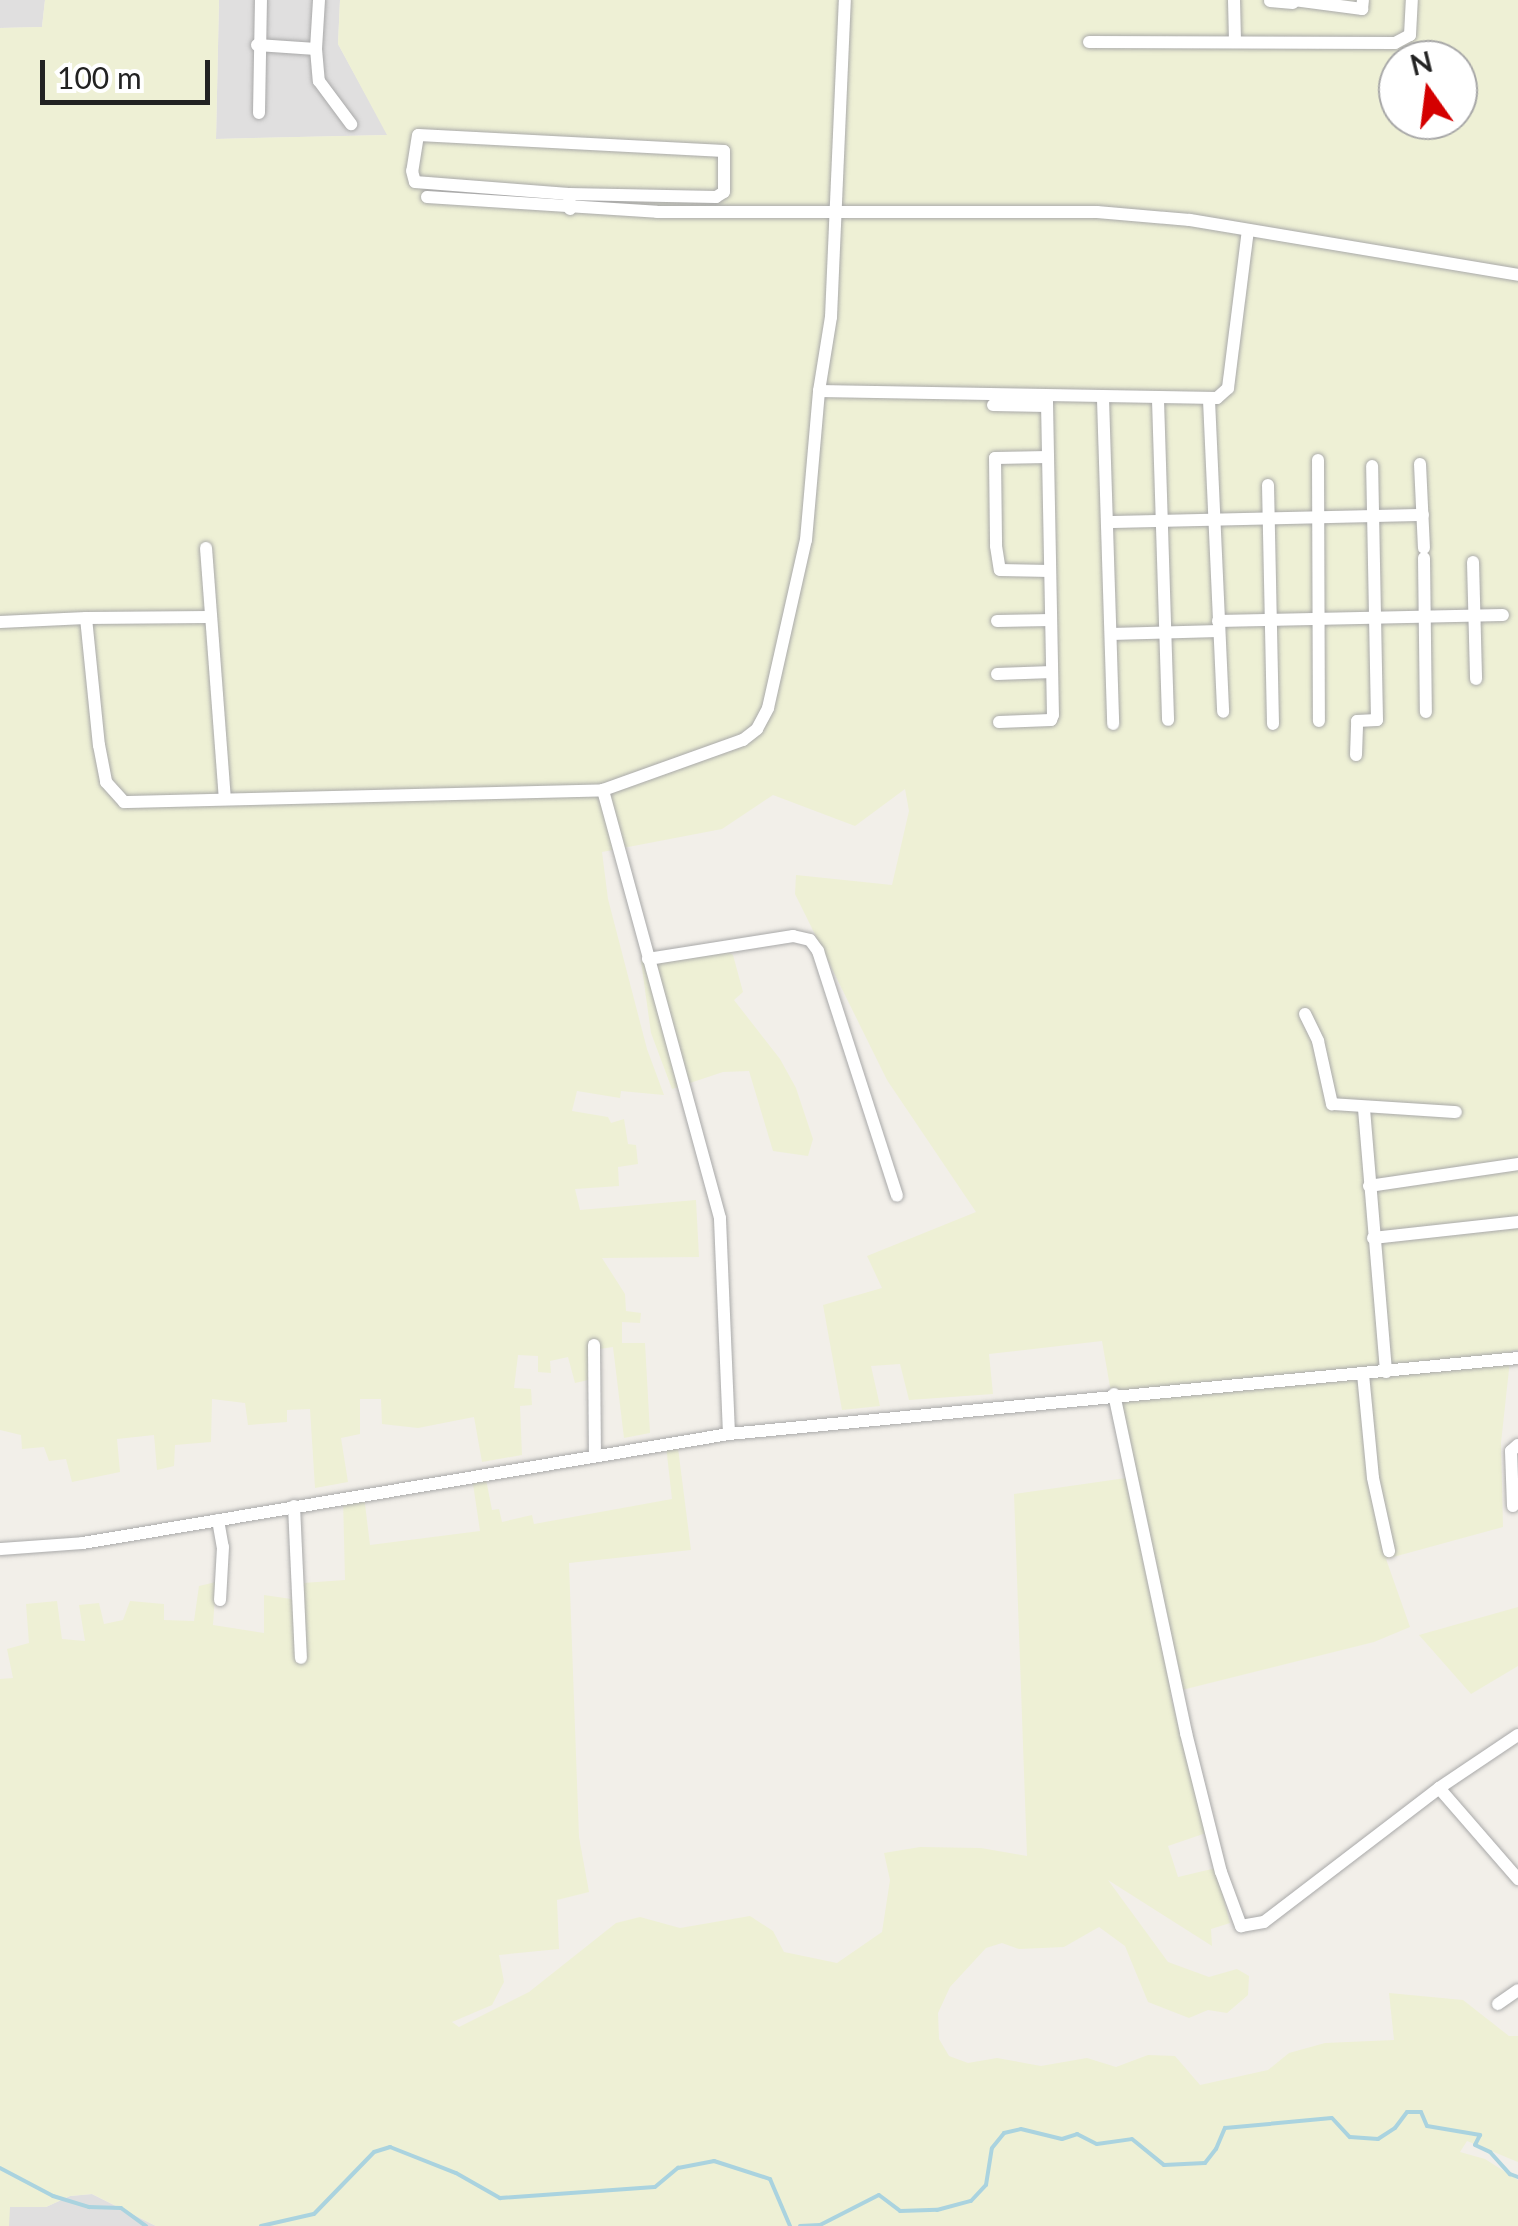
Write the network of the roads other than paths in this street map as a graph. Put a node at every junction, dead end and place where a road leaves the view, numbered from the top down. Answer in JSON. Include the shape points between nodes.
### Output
{"nodes":[{"id":1,"x":261,"y":0,"type":"edge"},
{"id":2,"x":319,"y":0,"type":"edge"},
{"id":3,"x":845,"y":0,"type":"edge"},
{"id":4,"x":1234,"y":0,"type":"edge"},
{"id":5,"x":1412,"y":0,"type":"edge"},
{"id":6,"x":1270,"y":1,"type":"edge"},
{"id":7,"x":1294,"y":1,"type":"edge"},
{"id":8,"x":1363,"y":4,"type":"edge"},
{"id":9,"x":1361,"y":26,"type":"dead end"},
{"id":10,"x":1234,"y":40,"type":"junction"},
{"id":11,"x":1089,"y":42,"type":"dead end"},
{"id":12,"x":258,"y":45,"type":"junction"},
{"id":13,"x":316,"y":49,"type":"junction"},
{"id":14,"x":259,"y":113,"type":"dead end"},
{"id":15,"x":351,"y":124,"type":"dead end"},
{"id":16,"x":570,"y":194,"type":"junction"},
{"id":17,"x":427,"y":197,"type":"dead end"},
{"id":18,"x":570,"y":209,"type":"junction"},
{"id":19,"x":835,"y":213,"type":"junction"},
{"id":20,"x":1248,"y":230,"type":"junction"},
{"id":21,"x":1518,"y":275,"type":"edge"},
{"id":22,"x":819,"y":391,"type":"junction"},
{"id":23,"x":1103,"y":399,"type":"junction"},
{"id":24,"x":1158,"y":400,"type":"junction"},
{"id":25,"x":1209,"y":400,"type":"junction"},
{"id":26,"x":1047,"y":402,"type":"junction"},
{"id":27,"x":993,"y":405,"type":"dead end"},
{"id":28,"x":1048,"y":458,"type":"junction"},
{"id":29,"x":1318,"y":460,"type":"dead end"},
{"id":30,"x":1420,"y":464,"type":"dead end"},
{"id":31,"x":1372,"y":466,"type":"dead end"},
{"id":32,"x":1268,"y":485,"type":"dead end"},
{"id":33,"x":1423,"y":515,"type":"junction"},
{"id":34,"x":1373,"y":516,"type":"junction"},
{"id":35,"x":1318,"y":518,"type":"junction"},
{"id":36,"x":1272,"y":519,"type":"junction"},
{"id":37,"x":1214,"y":520,"type":"junction"},
{"id":38,"x":1162,"y":521,"type":"junction"},
{"id":39,"x":1108,"y":522,"type":"junction"},
{"id":40,"x":206,"y":548,"type":"dead end"},
{"id":41,"x":1473,"y":562,"type":"dead end"},
{"id":42,"x":1050,"y":571,"type":"junction"},
{"id":43,"x":1474,"y":616,"type":"junction"},
{"id":44,"x":1503,"y":616,"type":"dead end"},
{"id":45,"x":209,"y":617,"type":"junction"},
{"id":46,"x":1424,"y":617,"type":"junction"},
{"id":47,"x":86,"y":618,"type":"junction"},
{"id":48,"x":1372,"y":618,"type":"junction"},
{"id":49,"x":1317,"y":619,"type":"junction"},
{"id":50,"x":1052,"y":620,"type":"junction"},
{"id":51,"x":1272,"y":620,"type":"junction"},
{"id":52,"x":997,"y":621,"type":"dead end"},
{"id":53,"x":0,"y":622,"type":"edge"},
{"id":54,"x":1218,"y":626,"type":"junction"},
{"id":55,"x":1165,"y":633,"type":"junction"},
{"id":56,"x":1111,"y":634,"type":"junction"},
{"id":57,"x":1052,"y":672,"type":"junction"},
{"id":58,"x":998,"y":674,"type":"dead end"},
{"id":59,"x":1476,"y":679,"type":"dead end"},
{"id":60,"x":1223,"y":712,"type":"dead end"},
{"id":61,"x":1426,"y":712,"type":"dead end"},
{"id":62,"x":1168,"y":720,"type":"dead end"},
{"id":63,"x":1319,"y":721,"type":"dead end"},
{"id":64,"x":1000,"y":722,"type":"dead end"},
{"id":65,"x":1113,"y":724,"type":"dead end"},
{"id":66,"x":1273,"y":724,"type":"dead end"},
{"id":67,"x":1356,"y":755,"type":"dead end"},
{"id":68,"x":603,"y":790,"type":"junction"},
{"id":69,"x":225,"y":798,"type":"junction"},
{"id":70,"x":648,"y":959,"type":"junction"},
{"id":71,"x":1305,"y":1014,"type":"dead end"},
{"id":72,"x":1364,"y":1108,"type":"junction"},
{"id":73,"x":1456,"y":1112,"type":"dead end"},
{"id":74,"x":1518,"y":1164,"type":"edge"},
{"id":75,"x":1369,"y":1186,"type":"junction"},
{"id":76,"x":897,"y":1196,"type":"dead end"},
{"id":77,"x":1518,"y":1222,"type":"edge"},
{"id":78,"x":1372,"y":1238,"type":"junction"},
{"id":79,"x":594,"y":1345,"type":"dead end"},
{"id":80,"x":1518,"y":1358,"type":"edge"},
{"id":81,"x":1386,"y":1372,"type":"junction"},
{"id":82,"x":1364,"y":1374,"type":"junction"},
{"id":83,"x":1114,"y":1394,"type":"junction"},
{"id":84,"x":729,"y":1434,"type":"junction"},
{"id":85,"x":1518,"y":1445,"type":"edge"},
{"id":86,"x":596,"y":1456,"type":"junction"},
{"id":87,"x":294,"y":1506,"type":"junction"},
{"id":88,"x":1513,"y":1506,"type":"dead end"},
{"id":89,"x":218,"y":1520,"type":"junction"},
{"id":90,"x":0,"y":1549,"type":"edge"},
{"id":91,"x":1389,"y":1552,"type":"dead end"},
{"id":92,"x":220,"y":1600,"type":"dead end"},
{"id":93,"x":301,"y":1658,"type":"dead end"},
{"id":94,"x":1518,"y":1734,"type":"edge"},
{"id":95,"x":1439,"y":1788,"type":"junction"},
{"id":96,"x":1518,"y":1879,"type":"edge"},
{"id":97,"x":1518,"y":1990,"type":"edge"},
{"id":98,"x":1498,"y":2004,"type":"dead end"}],
"edges":[{"from":1,"to":12,"type":"street"},
{"from":2,"to":13,"type":"street"},
{"from":3,"to":19,"type":"street"},
{"from":4,"to":10,"type":"street"},
{"from":5,"to":10,"type":"street","via":[[1410,35],[1395,43]]},
{"from":6,"to":7,"type":"street"},
{"from":7,"to":8,"type":"street"},
{"from":8,"to":9,"type":"street"},
{"from":10,"to":11,"type":"street"},
{"from":12,"to":13,"type":"street"},
{"from":12,"to":14,"type":"street"},
{"from":13,"to":15,"type":"street","via":[[319,81]]},
{"from":16,"to":16,"type":"street","via":[[716,197],[724,192],[724,150],[418,135],[415,182]]},
{"from":16,"to":18,"type":"street"},
{"from":17,"to":18,"type":"street"},
{"from":18,"to":19,"type":"street"},
{"from":19,"to":20,"type":"street","via":[[1097,212]]},
{"from":19,"to":22,"type":"street","via":[[831,317]]},
{"from":20,"to":21,"type":"street"},
{"from":20,"to":25,"type":"street","via":[[1228,388]]},
{"from":22,"to":26,"type":"street"},
{"from":22,"to":68,"type":"street","via":[[806,540],[776,680],[757,729],[723,749]]},
{"from":23,"to":24,"type":"street"},
{"from":23,"to":26,"type":"street"},
{"from":23,"to":39,"type":"street"},
{"from":24,"to":25,"type":"street"},
{"from":24,"to":38,"type":"street"},
{"from":25,"to":37,"type":"street"},
{"from":26,"to":27,"type":"street"},
{"from":26,"to":28,"type":"street"},
{"from":28,"to":42,"type":"street"},
{"from":28,"to":42,"type":"street","via":[[995,458],[996,546],[1000,570]]},
{"from":29,"to":35,"type":"street"},
{"from":30,"to":33,"type":"street"},
{"from":31,"to":34,"type":"street"},
{"from":32,"to":36,"type":"street"},
{"from":33,"to":34,"type":"street"},
{"from":33,"to":46,"type":"street"},
{"from":34,"to":35,"type":"street"},
{"from":34,"to":48,"type":"street"},
{"from":35,"to":36,"type":"street"},
{"from":35,"to":49,"type":"street"},
{"from":36,"to":37,"type":"street"},
{"from":36,"to":51,"type":"street"},
{"from":37,"to":38,"type":"street"},
{"from":37,"to":54,"type":"street"},
{"from":38,"to":39,"type":"street"},
{"from":38,"to":55,"type":"street"},
{"from":39,"to":56,"type":"street"},
{"from":40,"to":45,"type":"street"},
{"from":41,"to":43,"type":"street"},
{"from":42,"to":50,"type":"street"},
{"from":43,"to":44,"type":"street"},
{"from":43,"to":46,"type":"street"},
{"from":43,"to":59,"type":"street"},
{"from":45,"to":47,"type":"street"},
{"from":45,"to":69,"type":"street"},
{"from":46,"to":48,"type":"street"},
{"from":46,"to":61,"type":"street"},
{"from":47,"to":53,"type":"street"},
{"from":47,"to":69,"type":"street","via":[[98,745],[111,793],[124,802]]},
{"from":48,"to":49,"type":"street"},
{"from":48,"to":67,"type":"street","via":[[1377,720],[1357,721]]},
{"from":49,"to":51,"type":"street"},
{"from":49,"to":63,"type":"street"},
{"from":50,"to":52,"type":"street"},
{"from":50,"to":57,"type":"street"},
{"from":51,"to":54,"type":"street"},
{"from":51,"to":66,"type":"street"},
{"from":54,"to":55,"type":"street"},
{"from":54,"to":60,"type":"street"},
{"from":55,"to":56,"type":"street"},
{"from":55,"to":62,"type":"street"},
{"from":56,"to":65,"type":"street"},
{"from":57,"to":58,"type":"street"},
{"from":57,"to":64,"type":"street","via":[[1051,720]]},
{"from":68,"to":69,"type":"street"},
{"from":68,"to":70,"type":"street"},
{"from":70,"to":76,"type":"street","via":[[793,936],[810,940]]},
{"from":70,"to":84,"type":"street","via":[[720,1218]]},
{"from":71,"to":72,"type":"street","via":[[1321,1052],[1329,1102]]},
{"from":72,"to":73,"type":"street"},
{"from":72,"to":75,"type":"street"},
{"from":74,"to":75,"type":"street"},
{"from":75,"to":78,"type":"street"},
{"from":77,"to":78,"type":"street"},
{"from":78,"to":81,"type":"street"},
{"from":79,"to":86,"type":"street"},
{"from":80,"to":81,"type":"street"},
{"from":81,"to":82,"type":"street"},
{"from":82,"to":83,"type":"street"},
{"from":82,"to":91,"type":"street","via":[[1373,1478]]},
{"from":83,"to":84,"type":"street"},
{"from":83,"to":95,"type":"street","via":[[1186,1733],[1238,1924],[1264,1922]]},
{"from":84,"to":86,"type":"street"},
{"from":85,"to":88,"type":"street","via":[[1511,1451]]},
{"from":86,"to":87,"type":"street"},
{"from":87,"to":89,"type":"street"},
{"from":87,"to":93,"type":"street"},
{"from":89,"to":90,"type":"street"},
{"from":89,"to":92,"type":"street"},
{"from":94,"to":95,"type":"street"},
{"from":95,"to":96,"type":"street"},
{"from":97,"to":98,"type":"street"}]}
